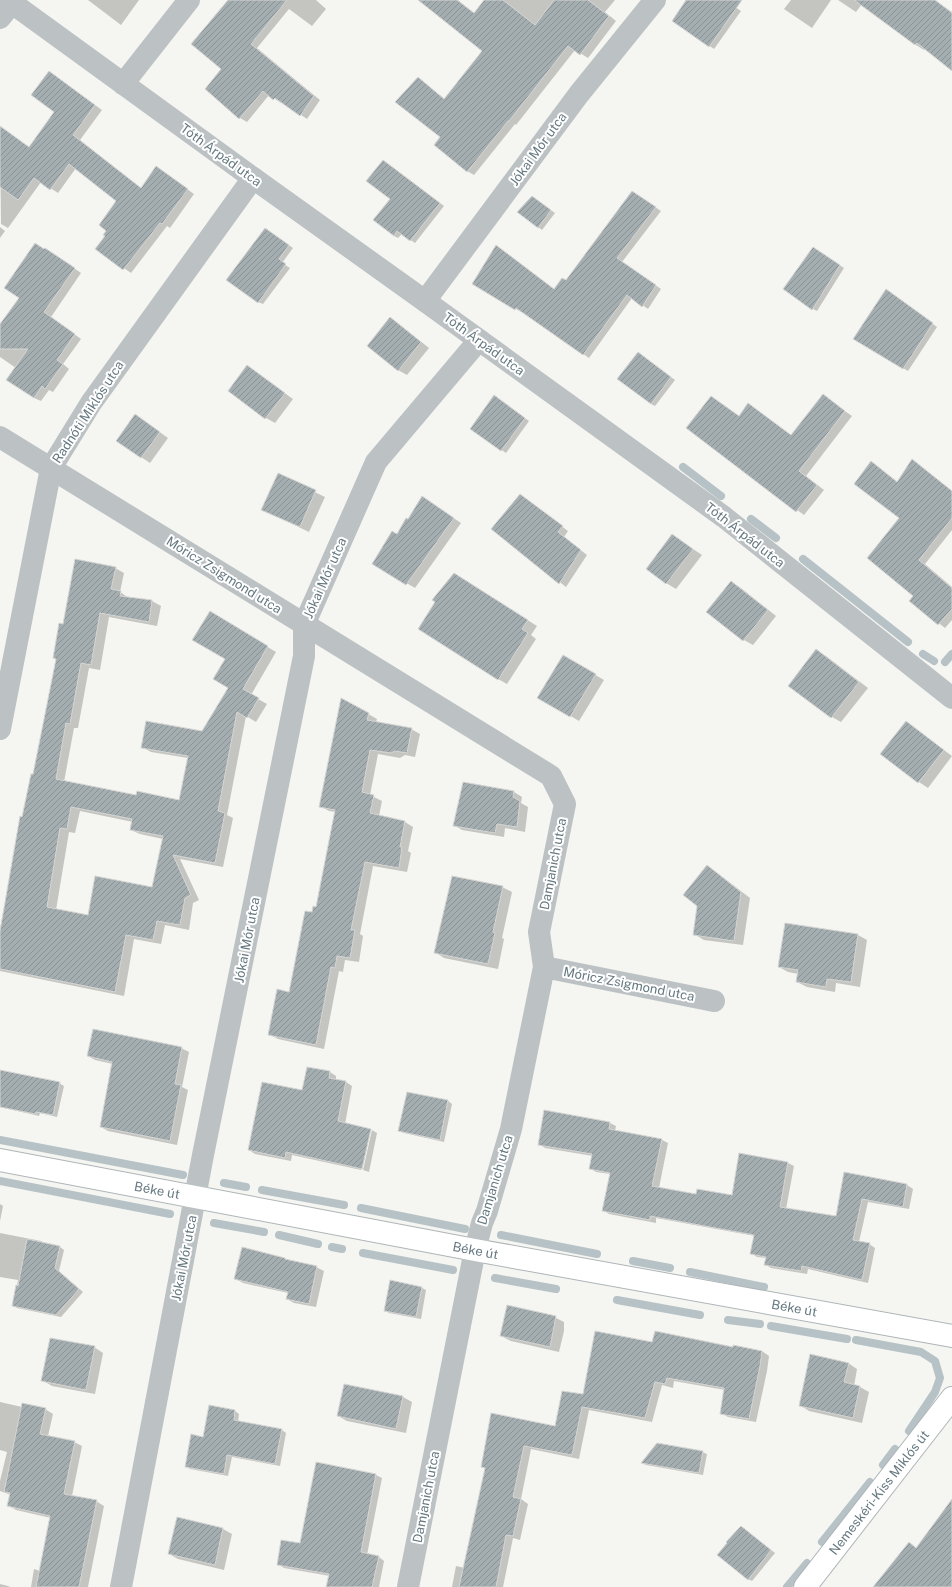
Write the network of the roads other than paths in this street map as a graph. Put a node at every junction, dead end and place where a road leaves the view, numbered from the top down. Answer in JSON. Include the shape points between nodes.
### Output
{"nodes":[{"id":1,"x":189,"y":0,"type":"edge"},
{"id":2,"x":655,"y":0,"type":"edge"},
{"id":3,"x":7,"y":7,"type":"edge"},
{"id":4,"x":123,"y":84,"type":"junction"},
{"id":5,"x":253,"y":178,"type":"junction"},
{"id":6,"x":425,"y":301,"type":"junction"},
{"id":7,"x":479,"y":340,"type":"junction"},
{"id":8,"x":0,"y":437,"type":"edge"},
{"id":9,"x":51,"y":468,"type":"junction"},
{"id":10,"x":304,"y":625,"type":"junction"},
{"id":11,"x":949,"y":689,"type":"edge"},
{"id":12,"x":0,"y":729,"type":"edge"},
{"id":13,"x":551,"y":776,"type":"joint"},
{"id":14,"x":544,"y":967,"type":"junction"},
{"id":15,"x":714,"y":1001,"type":"dead end"},
{"id":16,"x":0,"y":1160,"type":"edge"},
{"id":17,"x":196,"y":1196,"type":"junction"},
{"id":18,"x":475,"y":1250,"type":"junction"},
{"id":19,"x":952,"y":1336,"type":"edge"},
{"id":20,"x":952,"y":1398,"type":"edge"},
{"id":21,"x":121,"y":1587,"type":"edge"},
{"id":22,"x":408,"y":1587,"type":"edge"},
{"id":23,"x":805,"y":1587,"type":"edge"}],
"edges":[{"from":1,"to":4,"type":"street"},
{"from":2,"to":6,"type":"street","name":"Jókai Mór utca","via":[[579,94]]},
{"from":3,"to":4,"type":"street","name":"Tóth Árpád utca"},
{"from":4,"to":5,"type":"street","name":"Tóth Árpád utca"},
{"from":5,"to":6,"type":"street","name":"Tóth Árpád utca"},
{"from":5,"to":9,"type":"street","name":"Radnóti Miklós utca","via":[[90,404]]},
{"from":6,"to":7,"type":"street","name":"Tóth Árpád utca"},
{"from":7,"to":10,"type":"street","name":"Jókai Mór utca","via":[[376,462]]},
{"from":7,"to":11,"type":"street","name":"Tóth Árpád utca","via":[[724,517]]},
{"from":8,"to":9,"type":"street","name":"Móricz Zsigmond utca"},
{"from":9,"to":10,"type":"street","name":"Móricz Zsigmond utca"},
{"from":9,"to":12,"type":"street","name":"Radnóti Miklós utca"},
{"from":10,"to":13,"type":"street","name":"Móricz Zsigmond utca"},
{"from":10,"to":17,"type":"street","name":"Jókai Mór utca","via":[[304,656]]},
{"from":13,"to":14,"type":"street","name":"Damjanich utca","via":[[565,804],[539,932]]},
{"from":14,"to":15,"type":"street","name":"Móricz Zsigmond utca"},
{"from":14,"to":18,"type":"street","name":"Damjanich utca","via":[[511,1129]]},
{"from":16,"to":17,"type":"street","name":"Béke út"},
{"from":17,"to":18,"type":"street","name":"Béke út"},
{"from":17,"to":21,"type":"street","name":"Jókai Mór utca"},
{"from":18,"to":19,"type":"street","name":"Béke út"},
{"from":18,"to":22,"type":"street","name":"Damjanich utca"},
{"from":20,"to":23,"type":"street","name":"Nemeskéri-Kiss Miklós út"}]}
